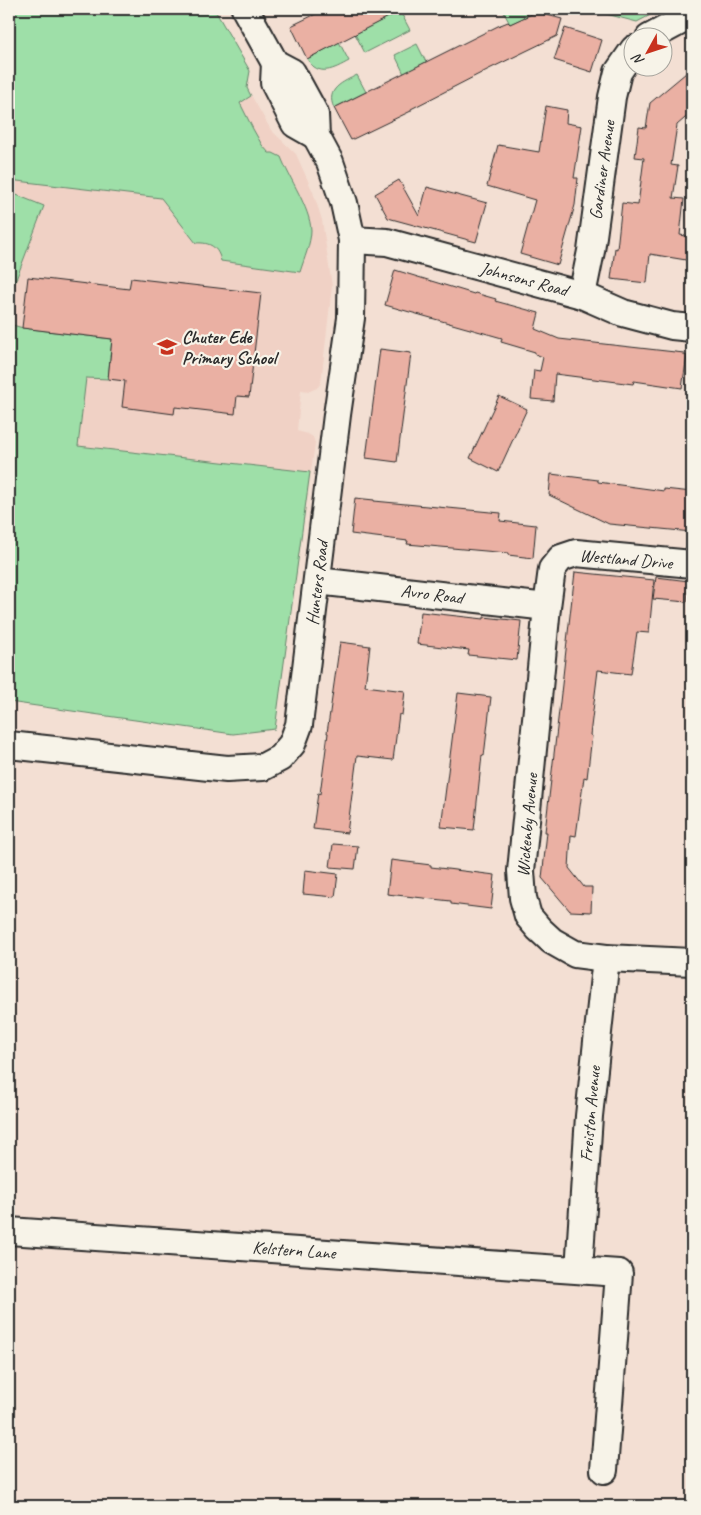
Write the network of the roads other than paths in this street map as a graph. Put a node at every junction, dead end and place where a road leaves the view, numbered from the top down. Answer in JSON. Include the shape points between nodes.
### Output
{"nodes":[{"id":1,"x":245,"y":9,"type":"edge"},
{"id":2,"x":692,"y":15,"type":"edge"},
{"id":3,"x":668,"y":28,"type":"edge"},
{"id":4,"x":624,"y":63,"type":"edge"},
{"id":5,"x":352,"y":240,"type":"junction"},
{"id":6,"x":582,"y":295,"type":"junction"},
{"id":7,"x":692,"y":328,"type":"edge"},
{"id":8,"x":561,"y":558,"type":"joint"},
{"id":9,"x":692,"y":564,"type":"edge"},
{"id":10,"x":318,"y":581,"type":"junction"},
{"id":11,"x":547,"y":607,"type":"junction"},
{"id":12,"x":9,"y":745,"type":"edge"},
{"id":13,"x":606,"y":958,"type":"junction"},
{"id":14,"x":692,"y":962,"type":"edge"},
{"id":15,"x":9,"y":1231,"type":"edge"},
{"id":16,"x":579,"y":1270,"type":"junction"},
{"id":17,"x":604,"y":1470,"type":"dead end"}],
"edges":[{"from":1,"to":5,"type":"street","name":"Hunters Road","via":[[275,63],[292,72],[315,114],[316,136],[330,162],[344,202]]},
{"from":2,"to":3,"type":"street"},
{"from":4,"to":6,"type":"street","name":"Gardiner Avenue","via":[[618,72],[612,97]]},
{"from":5,"to":6,"type":"street","name":"Johnsons Road","via":[[387,242]]},
{"from":5,"to":10,"type":"street","name":"Hunters Road","via":[[351,318]]},
{"from":6,"to":7,"type":"street","name":"Johnsons Road","via":[[623,313]]},
{"from":8,"to":9,"type":"street","name":"Westland Drive","via":[[576,552]]},
{"from":8,"to":11,"type":"street","name":"Wickenby Avenue","via":[[552,569]]},
{"from":10,"to":11,"type":"street","name":"Avro Road"},
{"from":10,"to":12,"type":"street","name":"Hunters Road","via":[[299,726],[292,744],[280,758],[263,767],[227,769]]},
{"from":11,"to":13,"type":"street","name":"Wickenby Avenue","via":[[521,871],[522,898],[528,916],[552,941],[576,954]]},
{"from":13,"to":14,"type":"street","name":"Wickenby Avenue"},
{"from":13,"to":16,"type":"street","name":"Freiston Avenue","via":[[589,1116]]},
{"from":15,"to":16,"type":"street","name":"Kelstern Lane"},
{"from":16,"to":17,"type":"street","name":"Kelstern Lane","via":[[619,1273]]}]}
